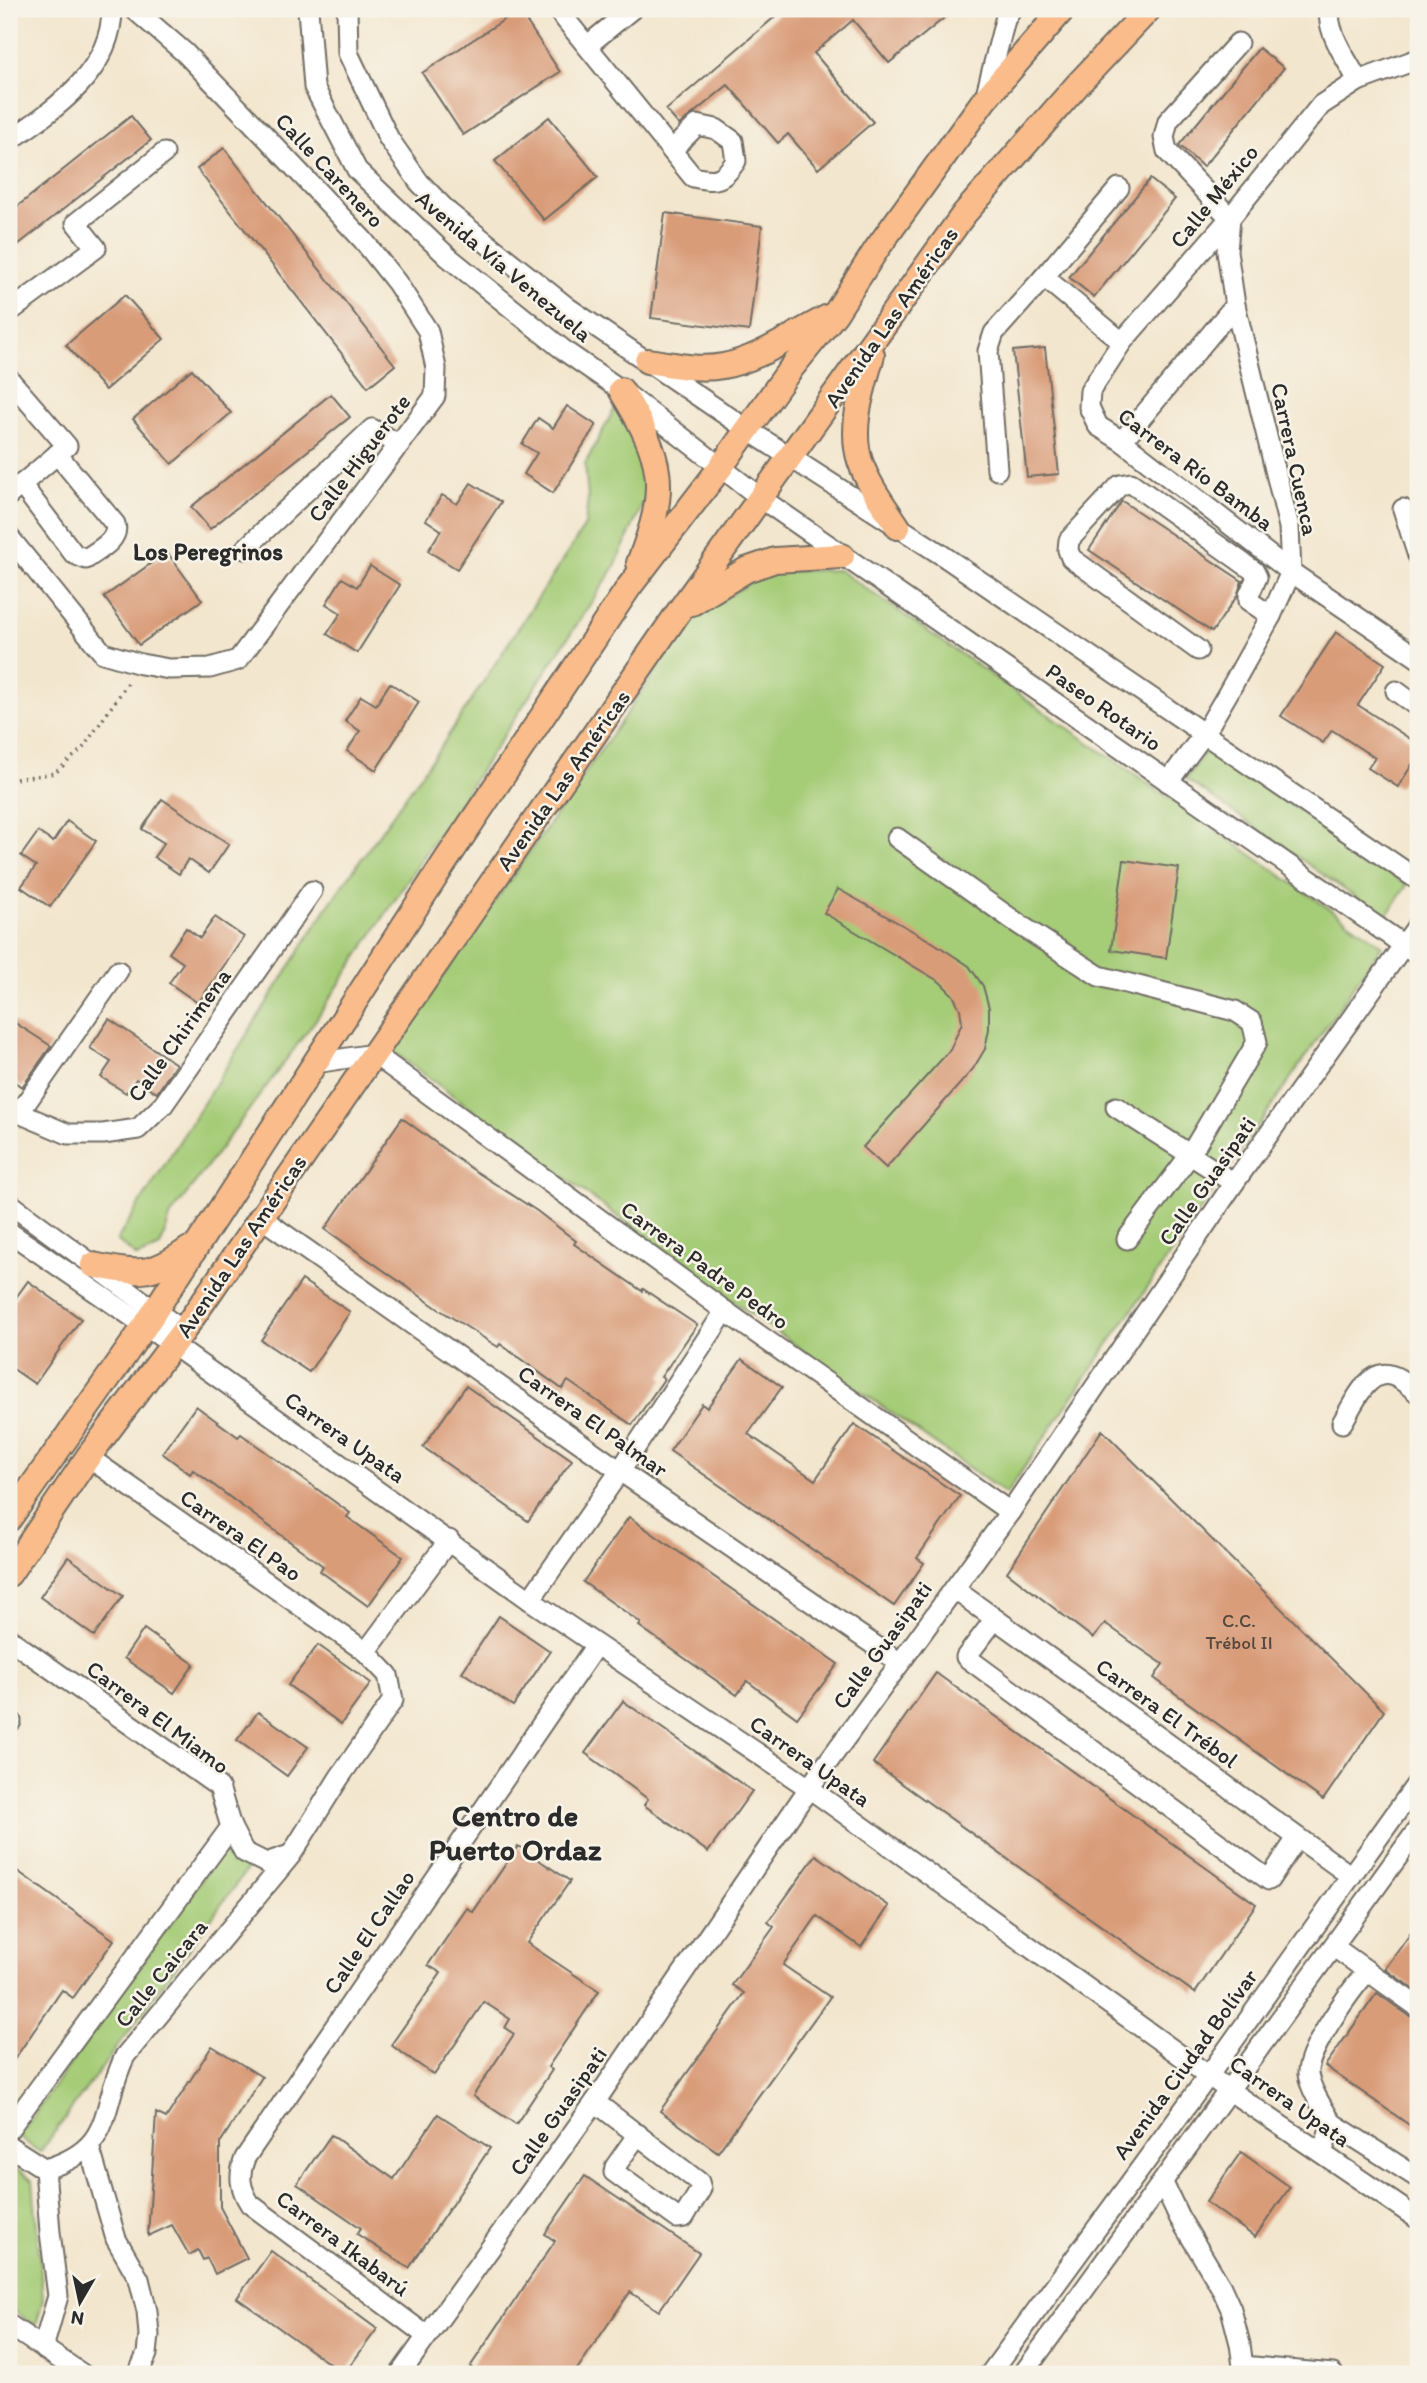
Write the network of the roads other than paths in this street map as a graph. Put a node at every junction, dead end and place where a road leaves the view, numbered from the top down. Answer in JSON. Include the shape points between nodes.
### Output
{"nodes":[{"id":1,"x":112,"y":9,"type":"edge"},
{"id":2,"x":135,"y":9,"type":"edge"},
{"id":3,"x":308,"y":9,"type":"edge"},
{"id":4,"x":347,"y":9,"type":"edge"},
{"id":5,"x":557,"y":9,"type":"edge"},
{"id":6,"x":632,"y":9,"type":"edge"},
{"id":7,"x":1011,"y":9,"type":"edge"},
{"id":8,"x":1063,"y":9,"type":"edge"},
{"id":9,"x":1149,"y":9,"type":"edge"},
{"id":10,"x":1331,"y":9,"type":"edge"},
{"id":11,"x":1238,"y":43,"type":"dead end"},
{"id":12,"x":588,"y":46,"type":"junction"},
{"id":13,"x":1418,"y":59,"type":"edge"},
{"id":14,"x":1358,"y":81,"type":"junction"},
{"id":15,"x":985,"y":99,"type":"junction"},
{"id":16,"x":9,"y":141,"type":"edge"},
{"id":17,"x":672,"y":150,"type":"dead end"},
{"id":18,"x":164,"y":153,"type":"dead end"},
{"id":19,"x":1119,"y":188,"type":"dead end"},
{"id":20,"x":1230,"y":218,"type":"junction"},
{"id":21,"x":1044,"y":277,"type":"junction"},
{"id":22,"x":1235,"y":305,"type":"junction"},
{"id":23,"x":9,"y":312,"type":"edge"},
{"id":24,"x":835,"y":314,"type":"junction"},
{"id":25,"x":877,"y":338,"type":"junction"},
{"id":26,"x":1122,"y":342,"type":"junction"},
{"id":27,"x":647,"y":361,"type":"junction"},
{"id":28,"x":9,"y":379,"type":"edge"},
{"id":29,"x":621,"y":390,"type":"junction"},
{"id":30,"x":435,"y":396,"type":"joint"},
{"id":31,"x":1089,"y":407,"type":"joint"},
{"id":32,"x":748,"y":430,"type":"junction"},
{"id":33,"x":1122,"y":441,"type":"junction"},
{"id":34,"x":400,"y":445,"type":"junction"},
{"id":35,"x":57,"y":454,"type":"junction"},
{"id":36,"x":791,"y":457,"type":"junction"},
{"id":37,"x":720,"y":468,"type":"junction"},
{"id":38,"x":997,"y":471,"type":"dead end"},
{"id":39,"x":15,"y":490,"type":"edge"},
{"id":40,"x":762,"y":499,"type":"junction"},
{"id":41,"x":1403,"y":509,"type":"dead end"},
{"id":42,"x":898,"y":527,"type":"junction"},
{"id":43,"x":9,"y":537,"type":"edge"},
{"id":44,"x":245,"y":549,"type":"dead end"},
{"id":45,"x":842,"y":556,"type":"junction"},
{"id":46,"x":1418,"y":556,"type":"edge"},
{"id":47,"x":1291,"y":572,"type":"junction"},
{"id":48,"x":629,"y":587,"type":"junction"},
{"id":49,"x":680,"y":610,"type":"junction"},
{"id":50,"x":1271,"y":616,"type":"junction"},
{"id":51,"x":1198,"y":650,"type":"dead end"},
{"id":52,"x":1418,"y":658,"type":"edge"},
{"id":53,"x":1396,"y":691,"type":"dead end"},
{"id":54,"x":1418,"y":708,"type":"edge"},
{"id":55,"x":1204,"y":734,"type":"junction"},
{"id":56,"x":1168,"y":782,"type":"junction"},
{"id":57,"x":897,"y":838,"type":"dead end"},
{"id":58,"x":1418,"y":880,"type":"edge"},
{"id":59,"x":312,"y":891,"type":"dead end"},
{"id":60,"x":1418,"y":925,"type":"edge"},
{"id":61,"x":1411,"y":950,"type":"edge"},
{"id":62,"x":118,"y":971,"type":"dead end"},
{"id":63,"x":374,"y":1054,"type":"junction"},
{"id":64,"x":315,"y":1063,"type":"junction"},
{"id":65,"x":1116,"y":1107,"type":"dead end"},
{"id":66,"x":14,"y":1109,"type":"edge"},
{"id":67,"x":1190,"y":1155,"type":"junction"},
{"id":68,"x":1234,"y":1183,"type":"junction"},
{"id":69,"x":9,"y":1203,"type":"edge"},
{"id":70,"x":260,"y":1217,"type":"junction"},
{"id":71,"x":9,"y":1232,"type":"edge"},
{"id":72,"x":1127,"y":1239,"type":"dead end"},
{"id":73,"x":200,"y":1240,"type":"junction"},
{"id":74,"x":93,"y":1265,"type":"junction"},
{"id":75,"x":725,"y":1311,"type":"junction"},
{"id":76,"x":150,"y":1318,"type":"junction"},
{"id":77,"x":178,"y":1338,"type":"junction"},
{"id":78,"x":1418,"y":1393,"type":"edge"},
{"id":79,"x":1342,"y":1423,"type":"dead end"},
{"id":80,"x":88,"y":1457,"type":"junction"},
{"id":81,"x":620,"y":1471,"type":"junction"},
{"id":82,"x":1010,"y":1512,"type":"junction"},
{"id":83,"x":9,"y":1519,"type":"edge"},
{"id":84,"x":449,"y":1540,"type":"junction"},
{"id":85,"x":9,"y":1574,"type":"edge"},
{"id":86,"x":954,"y":1589,"type":"junction"},
{"id":87,"x":530,"y":1600,"type":"junction"},
{"id":88,"x":995,"y":1619,"type":"junction"},
{"id":89,"x":9,"y":1639,"type":"edge"},
{"id":90,"x":596,"y":1645,"type":"junction"},
{"id":91,"x":366,"y":1652,"type":"junction"},
{"id":92,"x":900,"y":1662,"type":"junction"},
{"id":93,"x":1418,"y":1782,"type":"edge"},
{"id":94,"x":808,"y":1788,"type":"junction"},
{"id":95,"x":231,"y":1827,"type":"junction"},
{"id":96,"x":1418,"y":1829,"type":"edge"},
{"id":97,"x":1297,"y":1838,"type":"junction"},
{"id":98,"x":291,"y":1854,"type":"junction"},
{"id":99,"x":1351,"y":1876,"type":"junction"},
{"id":100,"x":1334,"y":1947,"type":"junction"},
{"id":101,"x":1368,"y":1971,"type":"junction"},
{"id":102,"x":1418,"y":2007,"type":"edge"},
{"id":103,"x":1209,"y":2074,"type":"junction"},
{"id":104,"x":1230,"y":2091,"type":"junction"},
{"id":105,"x":595,"y":2102,"type":"junction"},
{"id":106,"x":1332,"y":2123,"type":"junction"},
{"id":107,"x":9,"y":2129,"type":"edge"},
{"id":108,"x":638,"y":2134,"type":"junction"},
{"id":109,"x":9,"y":2146,"type":"edge"},
{"id":110,"x":89,"y":2146,"type":"junction"},
{"id":111,"x":1322,"y":2153,"type":"junction"},
{"id":112,"x":45,"y":2169,"type":"junction"},
{"id":113,"x":1418,"y":2178,"type":"edge"},
{"id":114,"x":240,"y":2182,"type":"joint"},
{"id":115,"x":1163,"y":2183,"type":"junction"},
{"id":116,"x":1418,"y":2219,"type":"edge"},
{"id":117,"x":9,"y":2325,"type":"edge"},
{"id":118,"x":427,"y":2336,"type":"junction"},
{"id":119,"x":43,"y":2348,"type":"junction"},
{"id":120,"x":1243,"y":2370,"type":"edge"},
{"id":121,"x":82,"y":2374,"type":"edge"},
{"id":122,"x":138,"y":2374,"type":"edge"},
{"id":123,"x":400,"y":2374,"type":"edge"},
{"id":124,"x":990,"y":2374,"type":"edge"},
{"id":125,"x":1025,"y":2374,"type":"edge"},
{"id":126,"x":1333,"y":2374,"type":"edge"}],
"edges":[{"from":1,"to":16,"type":"street","via":[[101,59],[58,107]]},
{"from":2,"to":30,"type":"street","name":"Calle Carenero","via":[[264,135],[397,283],[428,331],[436,368]]},
{"from":3,"to":29,"type":"street","name":"Avenida Vía Venezuela","via":[[314,87],[356,170],[447,256]]},
{"from":4,"to":27,"type":"street","name":"Avenida Vía Venezuela","via":[[348,53],[388,139],[419,182],[449,213],[567,307]]},
{"from":5,"to":12,"type":"street"},
{"from":6,"to":12,"type":"street"},
{"from":7,"to":15,"type":"street","name":"Avenida Las Américas"},
{"from":8,"to":15,"type":"main road","name":"Avenida Las Américas"},
{"from":9,"to":25,"type":"main road","name":"Avenida Las Américas","via":[[964,214]]},
{"from":10,"to":14,"type":"street","via":[[1331,29]]},
{"from":11,"to":20,"type":"street","via":[[1168,121],[1164,137],[1167,151]]},
{"from":12,"to":17,"type":"street"},
{"from":13,"to":14,"type":"street","name":"Calle México"},
{"from":14,"to":20,"type":"street","name":"Calle México","via":[[1321,105]]},
{"from":15,"to":24,"type":"main road","name":"Avenida Las Américas"},
{"from":18,"to":23,"type":"street","via":[[76,223],[96,248]]},
{"from":19,"to":21,"type":"street"},
{"from":20,"to":22,"type":"street","name":"Carrera Cuenca","via":[[1227,251]]},
{"from":20,"to":26,"type":"street","name":"Calle México"},
{"from":21,"to":26,"type":"street"},
{"from":21,"to":38,"type":"street","via":[[994,333],[988,351]]},
{"from":22,"to":33,"type":"street"},
{"from":22,"to":47,"type":"street","name":"Carrera Cuenca","via":[[1289,527]]},
{"from":24,"to":27,"type":"main road","via":[[723,366],[699,368]]},
{"from":24,"to":32,"type":"main road","name":"Avenida Las Américas"},
{"from":25,"to":36,"type":"main road","name":"Avenida Las Américas"},
{"from":25,"to":42,"type":"main road","via":[[856,424],[860,461]]},
{"from":26,"to":31,"type":"street","name":"Calle México","via":[[1090,391]]},
{"from":27,"to":32,"type":"street","name":"Avenida Vía Venezuela"},
{"from":28,"to":35,"type":"street","via":[[67,446]]},
{"from":29,"to":37,"type":"street","name":"Avenida Vía Venezuela"},
{"from":29,"to":48,"type":"main road","via":[[649,442],[659,492]]},
{"from":30,"to":34,"type":"street","name":"Calle Higuerote"},
{"from":31,"to":33,"type":"street","name":"Carrera Río Bamba","via":[[1098,426]]},
{"from":32,"to":36,"type":"street","name":"Avenida Vía Venezuela"},
{"from":32,"to":37,"type":"main road","name":"Avenida Las Américas"},
{"from":33,"to":47,"type":"street","name":"Carrera Río Bamba"},
{"from":34,"to":43,"type":"street","name":"Calle Higuerote","via":[[238,660],[210,668],[169,669],[103,653]]},
{"from":34,"to":44,"type":"street","via":[[372,429]]},
{"from":35,"to":39,"type":"street"},
{"from":35,"to":39,"type":"street","via":[[115,524],[114,537],[86,559],[79,558]]},
{"from":36,"to":40,"type":"main road","name":"Avenida Las Américas"},
{"from":36,"to":42,"type":"street","name":"Paseo Rotario"},
{"from":37,"to":40,"type":"street","name":"Avenida Vía Venezuela"},
{"from":37,"to":48,"type":"main road","name":"Avenida Las Américas"},
{"from":40,"to":45,"type":"street","name":"Paseo Rotario"},
{"from":40,"to":49,"type":"main road","name":"Avenida Las Américas"},
{"from":41,"to":46,"type":"street"},
{"from":42,"to":55,"type":"street","name":"Paseo Rotario"},
{"from":45,"to":49,"type":"main road","via":[[775,561],[746,570]]},
{"from":45,"to":56,"type":"street","name":"Paseo Rotario"},
{"from":47,"to":50,"type":"street","name":"Carrera Cuenca"},
{"from":47,"to":52,"type":"street","name":"Carrera Río Bamba"},
{"from":48,"to":64,"type":"main road","name":"Avenida Las Américas"},
{"from":49,"to":63,"type":"main road","name":"Avenida Las Américas"},
{"from":50,"to":51,"type":"street","via":[[1249,601],[1257,577],[1254,571],[1131,483],[1120,485],[1069,540],[1071,558]]},
{"from":50,"to":55,"type":"street","name":"Carrera Cuenca"},
{"from":53,"to":54,"type":"street"},
{"from":55,"to":56,"type":"street","name":"Carrera Cuenca"},
{"from":55,"to":58,"type":"street","name":"Paseo Rotario"},
{"from":56,"to":61,"type":"street","name":"Paseo Rotario"},
{"from":57,"to":67,"type":"street","via":[[1099,976],[1235,1012],[1252,1022],[1257,1042]]},
{"from":59,"to":66,"type":"street","name":"Calle Chirimena","via":[[163,1105],[138,1129],[68,1134]]},
{"from":60,"to":61,"type":"street","name":"Calle Guasipati"},
{"from":61,"to":68,"type":"street","name":"Calle Guasipati"},
{"from":62,"to":66,"type":"street"},
{"from":63,"to":64,"type":"street"},
{"from":63,"to":70,"type":"main road","name":"Avenida Las Américas"},
{"from":63,"to":75,"type":"street","name":"Carrera Padre Pedro"},
{"from":64,"to":73,"type":"main road","name":"Avenida Las Américas"},
{"from":65,"to":67,"type":"street"},
{"from":67,"to":68,"type":"street"},
{"from":67,"to":72,"type":"street"},
{"from":68,"to":82,"type":"street","name":"Calle Guasipati"},
{"from":69,"to":74,"type":"street"},
{"from":70,"to":77,"type":"main road","name":"Avenida Las Américas"},
{"from":70,"to":81,"type":"street","name":"Carrera El Palmar"},
{"from":71,"to":76,"type":"street"},
{"from":73,"to":74,"type":"main road","via":[[152,1271]]},
{"from":73,"to":76,"type":"main road","name":"Avenida Las Américas"},
{"from":74,"to":76,"type":"street"},
{"from":75,"to":81,"type":"street"},
{"from":75,"to":82,"type":"street","name":"Carrera Padre Pedro"},
{"from":76,"to":77,"type":"street","name":"Carrera Upata"},
{"from":76,"to":83,"type":"main road","name":"Avenida Las Américas"},
{"from":77,"to":80,"type":"main road","name":"Avenida Las Américas"},
{"from":77,"to":84,"type":"street","name":"Carrera Upata"},
{"from":78,"to":79,"type":"street","via":[[1392,1375],[1377,1375]]},
{"from":80,"to":85,"type":"main road","name":"Avenida Las Américas"},
{"from":80,"to":91,"type":"street","name":"Carrera El Pao"},
{"from":81,"to":87,"type":"street"},
{"from":81,"to":92,"type":"street","name":"Carrera El Palmar"},
{"from":82,"to":86,"type":"street","name":"Calle Guasipati"},
{"from":84,"to":87,"type":"street","name":"Carrera Upata"},
{"from":84,"to":91,"type":"street"},
{"from":86,"to":88,"type":"street","name":"Carrera El Trébol"},
{"from":86,"to":92,"type":"street","name":"Calle Guasipati"},
{"from":87,"to":90,"type":"street","name":"Carrera Upata"},
{"from":88,"to":97,"type":"street","name":"Carrera El Trébol"},
{"from":88,"to":97,"type":"street","via":[[966,1657],[1269,1880]]},
{"from":89,"to":95,"type":"street","name":"Carrera El Miamo","via":[[219,1787]]},
{"from":90,"to":94,"type":"street","name":"Carrera Upata"},
{"from":90,"to":114,"type":"street","name":"Calle El Callao","via":[[245,2158]]},
{"from":91,"to":98,"type":"street","name":"Calle Caicara","via":[[388,1675],[393,1700]]},
{"from":92,"to":94,"type":"street","name":"Calle Guasipati"},
{"from":93,"to":99,"type":"street","name":"Avenida Ciudad Bolívar"},
{"from":94,"to":103,"type":"street","name":"Carrera Upata"},
{"from":94,"to":105,"type":"street","name":"Calle Guasipati"},
{"from":95,"to":98,"type":"street","name":"Carrera El Miamo","via":[[244,1852],[266,1863]]},
{"from":95,"to":107,"type":"street","name":"Calle Caicara"},
{"from":96,"to":100,"type":"street"},
{"from":97,"to":99,"type":"street","name":"Carrera El Trébol"},
{"from":98,"to":110,"type":"street","name":"Calle Caicara","via":[[125,2056],[101,2131]]},
{"from":99,"to":103,"type":"street","name":"Avenida Ciudad Bolívar"},
{"from":100,"to":101,"type":"street"},
{"from":100,"to":104,"type":"street"},
{"from":101,"to":102,"type":"street"},
{"from":101,"to":106,"type":"street","via":[[1310,2060],[1308,2073],[1314,2092]]},
{"from":103,"to":104,"type":"street","name":"Carrera Upata"},
{"from":103,"to":124,"type":"street","name":"Avenida Ciudad Bolívar"},
{"from":104,"to":111,"type":"street","name":"Carrera Upata"},
{"from":104,"to":115,"type":"street"},
{"from":105,"to":108,"type":"street"},
{"from":105,"to":118,"type":"street","name":"Calle Guasipati"},
{"from":106,"to":111,"type":"street"},
{"from":106,"to":113,"type":"street"},
{"from":108,"to":108,"type":"street","via":[[701,2185],[684,2217],[677,2218],[614,2172]]},
{"from":109,"to":112,"type":"street"},
{"from":110,"to":112,"type":"street","via":[[72,2159]]},
{"from":110,"to":122,"type":"street","via":[[116,2239],[139,2279],[147,2311],[147,2354]]},
{"from":111,"to":116,"type":"street","name":"Carrera Upata"},
{"from":112,"to":119,"type":"street","via":[[58,2295]]},
{"from":114,"to":118,"type":"street","name":"Carrera Ikabarú","via":[[250,2204]]},
{"from":115,"to":120,"type":"street","via":[[1231,2309]]},
{"from":115,"to":125,"type":"street"},
{"from":117,"to":119,"type":"street"},
{"from":118,"to":123,"type":"street","name":"Calle Guasipati"},
{"from":119,"to":121,"type":"street"},
{"from":120,"to":126,"type":"street"}]}
